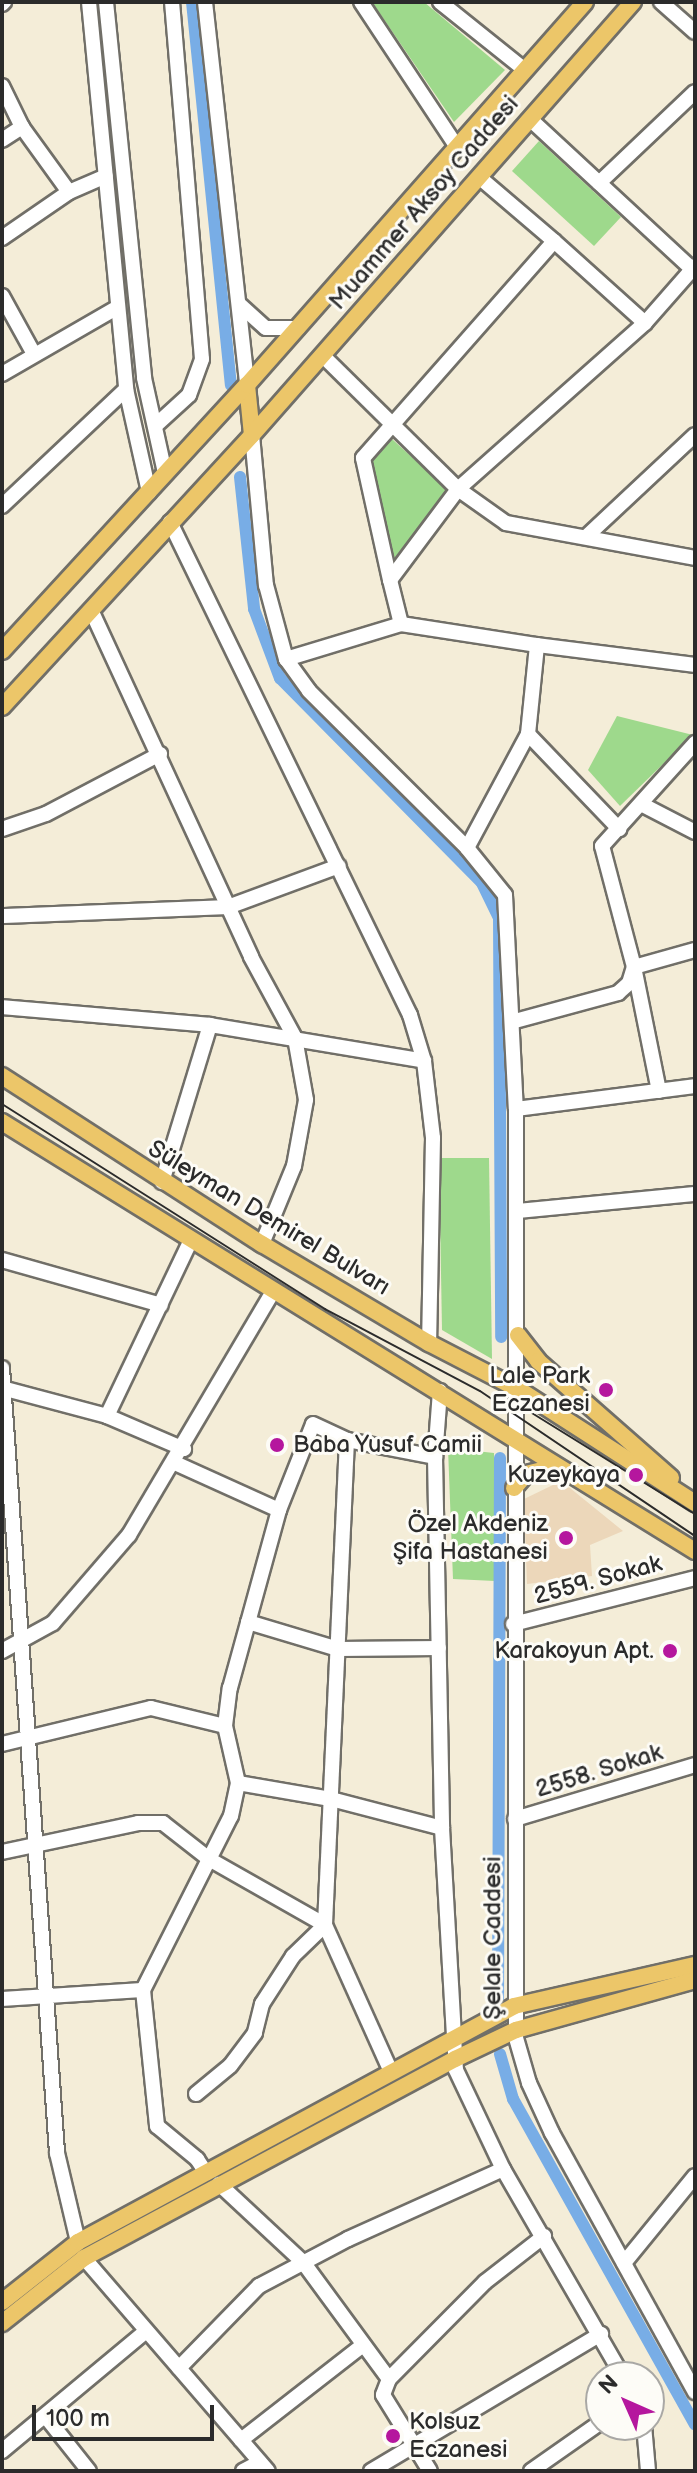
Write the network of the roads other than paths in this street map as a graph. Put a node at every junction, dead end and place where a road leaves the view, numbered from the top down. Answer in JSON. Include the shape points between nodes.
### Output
{"nodes":[{"id":1,"x":89,"y":2,"type":"edge"},
{"id":2,"x":106,"y":2,"type":"edge"},
{"id":3,"x":172,"y":2,"type":"edge"},
{"id":4,"x":205,"y":2,"type":"edge"},
{"id":5,"x":361,"y":2,"type":"edge"},
{"id":6,"x":440,"y":2,"type":"edge"},
{"id":7,"x":585,"y":2,"type":"edge"},
{"id":8,"x":633,"y":2,"type":"edge"},
{"id":9,"x":661,"y":2,"type":"edge"},
{"id":10,"x":695,"y":32,"type":"edge"},
{"id":11,"x":525,"y":70,"type":"junction"},
{"id":12,"x":2,"y":86,"type":"edge"},
{"id":13,"x":695,"y":92,"type":"edge"},
{"id":14,"x":530,"y":119,"type":"junction"},
{"id":15,"x":22,"y":127,"type":"junction"},
{"id":16,"x":2,"y":140,"type":"edge"},
{"id":17,"x":457,"y":147,"type":"junction"},
{"id":18,"x":106,"y":176,"type":"junction"},
{"id":19,"x":479,"y":177,"type":"junction"},
{"id":20,"x":599,"y":183,"type":"junction"},
{"id":21,"x":69,"y":192,"type":"junction"},
{"id":22,"x":2,"y":238,"type":"edge"},
{"id":23,"x":554,"y":241,"type":"junction"},
{"id":24,"x":694,"y":269,"type":"edge"},
{"id":25,"x":2,"y":296,"type":"edge"},
{"id":26,"x":239,"y":304,"type":"junction"},
{"id":27,"x":118,"y":307,"type":"junction"},
{"id":28,"x":645,"y":323,"type":"junction"},
{"id":29,"x":298,"y":328,"type":"junction"},
{"id":30,"x":34,"y":354,"type":"junction"},
{"id":31,"x":322,"y":355,"type":"junction"},
{"id":32,"x":2,"y":374,"type":"edge"},
{"id":33,"x":247,"y":385,"type":"junction"},
{"id":34,"x":126,"y":389,"type":"junction"},
{"id":35,"x":392,"y":420,"type":"junction"},
{"id":36,"x":155,"y":426,"type":"junction"},
{"id":37,"x":252,"y":435,"type":"junction"},
{"id":38,"x":695,"y":435,"type":"edge"},
{"id":39,"x":165,"y":473,"type":"junction"},
{"id":40,"x":458,"y":489,"type":"junction"},
{"id":41,"x":149,"y":492,"type":"junction"},
{"id":42,"x":2,"y":506,"type":"edge"},
{"id":43,"x":170,"y":522,"type":"junction"},
{"id":44,"x":588,"y":535,"type":"junction"},
{"id":45,"x":695,"y":558,"type":"edge"},
{"id":46,"x":390,"y":580,"type":"junction"},
{"id":47,"x":91,"y":610,"type":"junction"},
{"id":48,"x":401,"y":624,"type":"junction"},
{"id":49,"x":537,"y":645,"type":"junction"},
{"id":50,"x":2,"y":651,"type":"edge"},
{"id":51,"x":286,"y":659,"type":"junction"},
{"id":52,"x":695,"y":665,"type":"edge"},
{"id":53,"x":2,"y":707,"type":"edge"},
{"id":54,"x":528,"y":734,"type":"junction"},
{"id":55,"x":695,"y":743,"type":"edge"},
{"id":56,"x":160,"y":754,"type":"junction"},
{"id":57,"x":641,"y":804,"type":"junction"},
{"id":58,"x":2,"y":829,"type":"edge"},
{"id":59,"x":619,"y":829,"type":"junction"},
{"id":60,"x":695,"y":832,"type":"edge"},
{"id":61,"x":467,"y":848,"type":"junction"},
{"id":62,"x":339,"y":866,"type":"junction"},
{"id":63,"x":228,"y":907,"type":"junction"},
{"id":64,"x":2,"y":916,"type":"edge"},
{"id":65,"x":695,"y":950,"type":"edge"},
{"id":66,"x":634,"y":967,"type":"junction"},
{"id":67,"x":2,"y":1007,"type":"edge"},
{"id":68,"x":515,"y":1021,"type":"junction"},
{"id":69,"x":210,"y":1025,"type":"junction"},
{"id":70,"x":295,"y":1038,"type":"junction"},
{"id":71,"x":424,"y":1061,"type":"junction"},
{"id":72,"x":2,"y":1076,"type":"edge"},
{"id":73,"x":695,"y":1086,"type":"edge"},
{"id":74,"x":659,"y":1091,"type":"junction"},
{"id":75,"x":516,"y":1109,"type":"junction"},
{"id":76,"x":2,"y":1122,"type":"edge"},
{"id":77,"x":162,"y":1182,"type":"junction"},
{"id":78,"x":695,"y":1194,"type":"edge"},
{"id":79,"x":517,"y":1211,"type":"junction"},
{"id":80,"x":190,"y":1242,"type":"junction"},
{"id":81,"x":262,"y":1244,"type":"junction"},
{"id":82,"x":2,"y":1260,"type":"edge"},
{"id":83,"x":272,"y":1293,"type":"junction"},
{"id":84,"x":161,"y":1305,"type":"junction"},
{"id":85,"x":518,"y":1335,"type":"junction"},
{"id":86,"x":429,"y":1343,"type":"junction"},
{"id":87,"x":2,"y":1368,"type":"edge"},
{"id":88,"x":3,"y":1388,"type":"edge"},
{"id":89,"x":518,"y":1389,"type":"junction"},
{"id":90,"x":440,"y":1391,"type":"junction"},
{"id":91,"x":107,"y":1416,"type":"junction"},
{"id":92,"x":347,"y":1440,"type":"junction"},
{"id":93,"x":515,"y":1440,"type":"junction"},
{"id":94,"x":184,"y":1449,"type":"junction"},
{"id":95,"x":435,"y":1457,"type":"junction"},
{"id":96,"x":5,"y":1462,"type":"edge"},
{"id":97,"x":175,"y":1463,"type":"junction"},
{"id":98,"x":557,"y":1466,"type":"junction"},
{"id":99,"x":514,"y":1488,"type":"junction"},
{"id":100,"x":695,"y":1502,"type":"edge"},
{"id":101,"x":279,"y":1510,"type":"junction"},
{"id":102,"x":8,"y":1550,"type":"edge"},
{"id":103,"x":695,"y":1551,"type":"edge"},
{"id":104,"x":695,"y":1578,"type":"edge"},
{"id":105,"x":248,"y":1622,"type":"junction"},
{"id":106,"x":513,"y":1624,"type":"junction"},
{"id":107,"x":21,"y":1644,"type":"junction"},
{"id":108,"x":439,"y":1648,"type":"junction"},
{"id":109,"x":338,"y":1649,"type":"junction"},
{"id":110,"x":2,"y":1651,"type":"edge"},
{"id":111,"x":225,"y":1726,"type":"junction"},
{"id":112,"x":28,"y":1739,"type":"junction"},
{"id":113,"x":2,"y":1744,"type":"edge"},
{"id":114,"x":695,"y":1765,"type":"edge"},
{"id":115,"x":238,"y":1783,"type":"junction"},
{"id":116,"x":331,"y":1799,"type":"junction"},
{"id":117,"x":515,"y":1819,"type":"junction"},
{"id":118,"x":442,"y":1828,"type":"junction"},
{"id":119,"x":35,"y":1847,"type":"junction"},
{"id":120,"x":2,"y":1852,"type":"edge"},
{"id":121,"x":209,"y":1859,"type":"junction"},
{"id":122,"x":325,"y":1925,"type":"junction"},
{"id":123,"x":695,"y":1965,"type":"edge"},
{"id":124,"x":695,"y":1980,"type":"edge"},
{"id":125,"x":143,"y":1990,"type":"junction"},
{"id":126,"x":46,"y":1997,"type":"junction"},
{"id":127,"x":2,"y":1999,"type":"edge"},
{"id":128,"x":514,"y":2006,"type":"junction"},
{"id":129,"x":516,"y":2030,"type":"junction"},
{"id":130,"x":454,"y":2039,"type":"junction"},
{"id":131,"x":455,"y":2059,"type":"junction"},
{"id":132,"x":391,"y":2072,"type":"junction"},
{"id":133,"x":196,"y":2094,"type":"dead end"},
{"id":134,"x":503,"y":2169,"type":"junction"},
{"id":135,"x":212,"y":2178,"type":"junction"},
{"id":136,"x":693,"y":2182,"type":"edge"},
{"id":137,"x":544,"y":2236,"type":"junction"},
{"id":138,"x":81,"y":2250,"type":"junction"},
{"id":139,"x":303,"y":2262,"type":"junction"},
{"id":140,"x":624,"y":2263,"type":"junction"},
{"id":141,"x":2,"y":2302,"type":"edge"},
{"id":142,"x":2,"y":2323,"type":"edge"},
{"id":143,"x":146,"y":2331,"type":"junction"},
{"id":144,"x":601,"y":2334,"type":"junction"},
{"id":145,"x":363,"y":2345,"type":"junction"},
{"id":146,"x":615,"y":2361,"type":"edge"},
{"id":147,"x":179,"y":2368,"type":"junction"},
{"id":148,"x":389,"y":2379,"type":"junction"},
{"id":149,"x":695,"y":2392,"type":"edge"},
{"id":150,"x":46,"y":2417,"type":"junction"},
{"id":151,"x":585,"y":2433,"type":"edge"},
{"id":152,"x":241,"y":2440,"type":"junction"},
{"id":153,"x":645,"y":2441,"type":"edge"},
{"id":154,"x":413,"y":2445,"type":"junction"},
{"id":155,"x":2,"y":2451,"type":"edge"},
{"id":156,"x":264,"y":2467,"type":"edge"},
{"id":157,"x":89,"y":2471,"type":"edge"},
{"id":158,"x":243,"y":2471,"type":"edge"},
{"id":159,"x":371,"y":2471,"type":"edge"},
{"id":160,"x":430,"y":2471,"type":"edge"},
{"id":161,"x":531,"y":2471,"type":"edge"},
{"id":162,"x":648,"y":2471,"type":"edge"}],
"edges":[{"from":1,"to":18,"type":"street"},
{"from":2,"to":36,"type":"street","via":[[144,378]]},
{"from":3,"to":36,"type":"street","via":[[202,359],[189,395]]},
{"from":4,"to":26,"type":"street"},
{"from":5,"to":17,"type":"street"},
{"from":6,"to":11,"type":"street"},
{"from":7,"to":11,"type":"main road","name":"Muammer Aksoy Caddesi"},
{"from":8,"to":14,"type":"main road","name":"Muammer Aksoy Caddesi"},
{"from":9,"to":10,"type":"street"},
{"from":11,"to":17,"type":"main road","name":"Muammer Aksoy Caddesi"},
{"from":12,"to":15,"type":"street"},
{"from":13,"to":20,"type":"street"},
{"from":14,"to":19,"type":"main road","name":"Muammer Aksoy Caddesi"},
{"from":14,"to":20,"type":"street"},
{"from":15,"to":16,"type":"street"},
{"from":15,"to":21,"type":"street"},
{"from":17,"to":29,"type":"main road","name":"Muammer Aksoy Caddesi"},
{"from":18,"to":21,"type":"street"},
{"from":18,"to":27,"type":"street"},
{"from":19,"to":23,"type":"street"},
{"from":19,"to":31,"type":"main road","name":"Muammer Aksoy Caddesi"},
{"from":20,"to":24,"type":"street"},
{"from":21,"to":22,"type":"street"},
{"from":23,"to":28,"type":"street"},
{"from":23,"to":35,"type":"street"},
{"from":24,"to":28,"type":"street"},
{"from":25,"to":30,"type":"street"},
{"from":26,"to":29,"type":"street","via":[[266,328]]},
{"from":26,"to":33,"type":"street"},
{"from":27,"to":30,"type":"street"},
{"from":27,"to":34,"type":"street"},
{"from":28,"to":40,"type":"street"},
{"from":29,"to":33,"type":"main road","name":"Muammer Aksoy Caddesi"},
{"from":30,"to":32,"type":"street"},
{"from":31,"to":35,"type":"street"},
{"from":31,"to":37,"type":"main road","name":"Muammer Aksoy Caddesi"},
{"from":33,"to":37,"type":"main road"},
{"from":33,"to":39,"type":"main road","name":"Muammer Aksoy Caddesi"},
{"from":34,"to":41,"type":"street"},
{"from":34,"to":42,"type":"street"},
{"from":35,"to":40,"type":"street"},
{"from":35,"to":46,"type":"street","via":[[363,458]]},
{"from":36,"to":39,"type":"street"},
{"from":37,"to":43,"type":"main road","name":"Muammer Aksoy Caddesi"},
{"from":37,"to":51,"type":"street","via":[[266,585]]},
{"from":38,"to":44,"type":"street"},
{"from":39,"to":41,"type":"main road","name":"Muammer Aksoy Caddesi"},
{"from":40,"to":44,"type":"street","via":[[506,523]]},
{"from":40,"to":46,"type":"street"},
{"from":41,"to":50,"type":"main road","name":"Muammer Aksoy Caddesi"},
{"from":43,"to":47,"type":"main road","name":"Muammer Aksoy Caddesi"},
{"from":43,"to":62,"type":"street"},
{"from":44,"to":45,"type":"street"},
{"from":46,"to":48,"type":"street"},
{"from":47,"to":53,"type":"main road","name":"Muammer Aksoy Caddesi"},
{"from":47,"to":56,"type":"street"},
{"from":48,"to":49,"type":"street"},
{"from":48,"to":51,"type":"street"},
{"from":49,"to":52,"type":"street"},
{"from":49,"to":54,"type":"street"},
{"from":51,"to":61,"type":"street","name":"Şelale Caddesi","via":[[309,691]]},
{"from":54,"to":59,"type":"street"},
{"from":54,"to":61,"type":"street"},
{"from":55,"to":57,"type":"street"},
{"from":56,"to":58,"type":"street","via":[[46,814]]},
{"from":56,"to":63,"type":"street"},
{"from":57,"to":59,"type":"street"},
{"from":57,"to":60,"type":"street"},
{"from":59,"to":66,"type":"street","via":[[602,846]]},
{"from":61,"to":68,"type":"street","name":"Şelale Caddesi","via":[[505,895]]},
{"from":62,"to":63,"type":"street"},
{"from":62,"to":71,"type":"street","via":[[410,1015]]},
{"from":63,"to":64,"type":"street"},
{"from":63,"to":70,"type":"street"},
{"from":65,"to":66,"type":"street"},
{"from":66,"to":68,"type":"street","via":[[629,983],[618,993]]},
{"from":66,"to":74,"type":"street"},
{"from":67,"to":69,"type":"street"},
{"from":68,"to":75,"type":"street","name":"Şelale Caddesi"},
{"from":69,"to":70,"type":"street"},
{"from":69,"to":77,"type":"street"},
{"from":70,"to":71,"type":"street"},
{"from":70,"to":81,"type":"street","via":[[306,1100],[294,1166]]},
{"from":71,"to":86,"type":"street","via":[[433,1138]]},
{"from":72,"to":77,"type":"main road","name":"Süleyman Demirel Bulvarı"},
{"from":73,"to":74,"type":"street"},
{"from":74,"to":75,"type":"street"},
{"from":75,"to":79,"type":"street","name":"Şelale Caddesi"},
{"from":76,"to":80,"type":"main road"},
{"from":77,"to":81,"type":"main road","name":"Süleyman Demirel Bulvarı"},
{"from":78,"to":79,"type":"street"},
{"from":79,"to":85,"type":"street","name":"Şelale Caddesi"},
{"from":80,"to":83,"type":"main road"},
{"from":80,"to":84,"type":"street"},
{"from":81,"to":86,"type":"main road","name":"Süleyman Demirel Bulvarı"},
{"from":82,"to":84,"type":"street"},
{"from":83,"to":90,"type":"main road"},
{"from":83,"to":94,"type":"street"},
{"from":84,"to":91,"type":"street"},
{"from":85,"to":89,"type":"street","name":"Şelale Caddesi"},
{"from":85,"to":100,"type":"main road","via":[[538,1361]]},
{"from":86,"to":89,"type":"main road","name":"Süleyman Demirel Bulvarı"},
{"from":87,"to":88,"type":"street"},
{"from":88,"to":91,"type":"street"},
{"from":88,"to":96,"type":"street"},
{"from":89,"to":93,"type":"street","name":"Şelale Caddesi"},
{"from":89,"to":100,"type":"main road","name":"Süleyman Demirel Bulvarı"},
{"from":90,"to":93,"type":"main road"},
{"from":90,"to":95,"type":"street"},
{"from":91,"to":94,"type":"street"},
{"from":92,"to":95,"type":"street"},
{"from":92,"to":101,"type":"street","via":[[313,1424]]},
{"from":92,"to":109,"type":"street"},
{"from":93,"to":98,"type":"main road"},
{"from":93,"to":99,"type":"street","name":"Şelale Caddesi"},
{"from":94,"to":97,"type":"street"},
{"from":95,"to":108,"type":"street"},
{"from":96,"to":102,"type":"street"},
{"from":97,"to":101,"type":"street"},
{"from":97,"to":107,"type":"street","via":[[129,1535],[53,1623]]},
{"from":98,"to":99,"type":"main road","via":[[526,1474]]},
{"from":98,"to":103,"type":"main road"},
{"from":99,"to":106,"type":"street","name":"Şelale Caddesi"},
{"from":101,"to":105,"type":"street"},
{"from":102,"to":107,"type":"street"},
{"from":104,"to":106,"type":"street","name":"2559. Sokak"},
{"from":105,"to":109,"type":"street"},
{"from":105,"to":111,"type":"street"},
{"from":106,"to":117,"type":"street","name":"Şelale Caddesi"},
{"from":107,"to":110,"type":"street"},
{"from":107,"to":112,"type":"street"},
{"from":108,"to":109,"type":"street"},
{"from":108,"to":118,"type":"street"},
{"from":109,"to":116,"type":"street"},
{"from":111,"to":112,"type":"street","via":[[151,1708]]},
{"from":111,"to":115,"type":"street"},
{"from":112,"to":113,"type":"street"},
{"from":112,"to":119,"type":"street"},
{"from":114,"to":117,"type":"street","name":"2558. Sokak"},
{"from":115,"to":116,"type":"street"},
{"from":115,"to":121,"type":"street","via":[[231,1816]]},
{"from":116,"to":118,"type":"street"},
{"from":116,"to":122,"type":"street"},
{"from":117,"to":128,"type":"street","name":"Şelale Caddesi"},
{"from":118,"to":130,"type":"street"},
{"from":119,"to":120,"type":"street"},
{"from":119,"to":121,"type":"street","via":[[138,1823],[163,1823]]},
{"from":119,"to":126,"type":"street"},
{"from":121,"to":122,"type":"street"},
{"from":121,"to":125,"type":"street"},
{"from":122,"to":132,"type":"street"},
{"from":122,"to":133,"type":"street","via":[[293,1956],[262,2004],[255,2033],[230,2066]]},
{"from":123,"to":128,"type":"main road"},
{"from":124,"to":129,"type":"main road"},
{"from":125,"to":126,"type":"street"},
{"from":125,"to":135,"type":"street","via":[[157,2126]]},
{"from":126,"to":127,"type":"street"},
{"from":126,"to":138,"type":"street","via":[[57,2153]]},
{"from":128,"to":129,"type":"street","name":"Şelale Caddesi"},
{"from":128,"to":130,"type":"main road"},
{"from":129,"to":131,"type":"main road"},
{"from":129,"to":140,"type":"street","name":"Şelale Caddesi","via":[[534,2096]]},
{"from":130,"to":131,"type":"street"},
{"from":130,"to":132,"type":"main road"},
{"from":131,"to":134,"type":"street"},
{"from":131,"to":135,"type":"main road"},
{"from":132,"to":135,"type":"main road"},
{"from":134,"to":137,"type":"street"},
{"from":134,"to":139,"type":"street"},
{"from":135,"to":138,"type":"main road"},
{"from":135,"to":139,"type":"street"},
{"from":136,"to":140,"type":"street"},
{"from":137,"to":144,"type":"street"},
{"from":137,"to":148,"type":"street","via":[[485,2282]]},
{"from":138,"to":141,"type":"main road"},
{"from":138,"to":142,"type":"main road"},
{"from":138,"to":143,"type":"street"},
{"from":139,"to":145,"type":"street"},
{"from":139,"to":147,"type":"street","via":[[259,2286]]},
{"from":140,"to":149,"type":"street","name":"Şelale Caddesi"},
{"from":143,"to":147,"type":"street"},
{"from":143,"to":150,"type":"street"},
{"from":144,"to":146,"type":"street"},
{"from":144,"to":154,"type":"street"},
{"from":145,"to":148,"type":"street"},
{"from":145,"to":152,"type":"street"},
{"from":147,"to":152,"type":"street"},
{"from":148,"to":154,"type":"street","via":[[383,2395]]},
{"from":150,"to":155,"type":"street"},
{"from":150,"to":157,"type":"street"},
{"from":151,"to":161,"type":"street"},
{"from":152,"to":156,"type":"street"},
{"from":153,"to":162,"type":"street"},
{"from":154,"to":159,"type":"street"},
{"from":154,"to":160,"type":"street"},
{"from":156,"to":158,"type":"street"}]}
